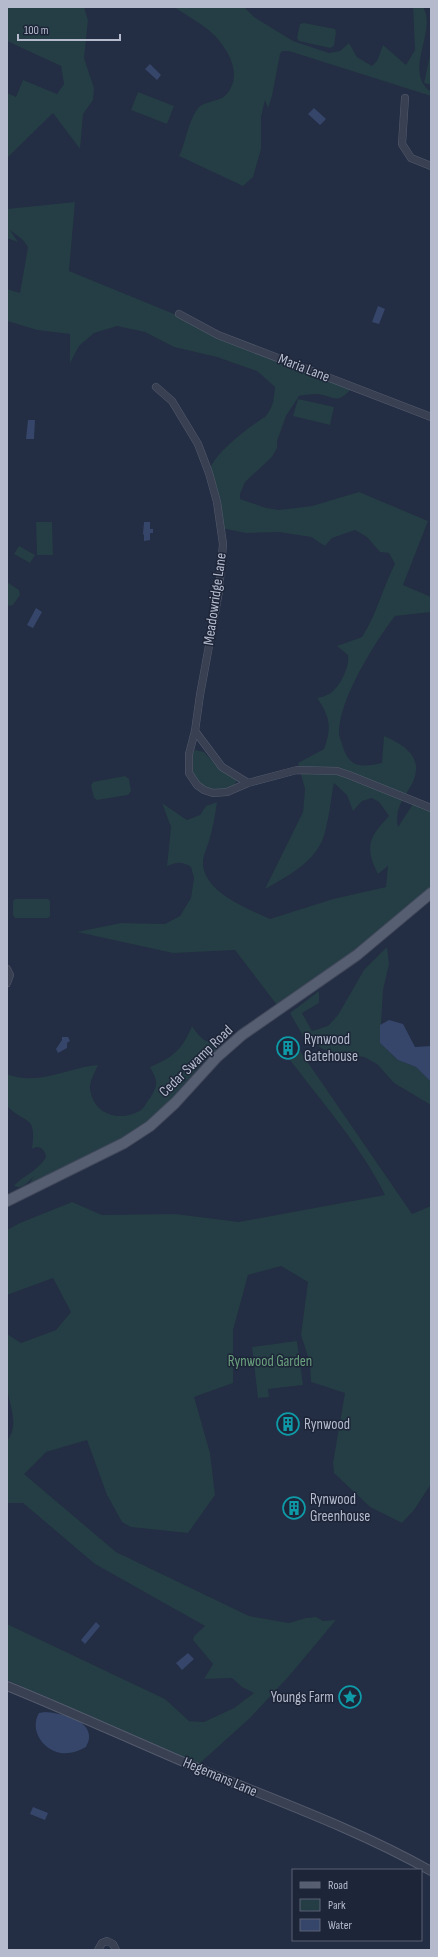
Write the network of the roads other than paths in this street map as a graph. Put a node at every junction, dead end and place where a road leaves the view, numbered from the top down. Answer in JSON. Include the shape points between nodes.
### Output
{"nodes":[{"id":1,"x":405,"y":98,"type":"dead end"},
{"id":2,"x":431,"y":166,"type":"edge"},
{"id":3,"x":179,"y":314,"type":"dead end"},
{"id":4,"x":156,"y":387,"type":"dead end"},
{"id":5,"x":431,"y":418,"type":"edge"},
{"id":6,"x":195,"y":732,"type":"junction"},
{"id":7,"x":248,"y":783,"type":"junction"},
{"id":8,"x":431,"y":808,"type":"edge"},
{"id":9,"x":431,"y":893,"type":"edge"},
{"id":10,"x":7,"y":969,"type":"edge"},
{"id":11,"x":7,"y":983,"type":"edge"},
{"id":12,"x":7,"y":1201,"type":"edge"},
{"id":13,"x":7,"y":1686,"type":"edge"},
{"id":14,"x":431,"y":1871,"type":"edge"},
{"id":15,"x":98,"y":1950,"type":"edge"},
{"id":16,"x":116,"y":1950,"type":"edge"}],
"edges":[{"from":1,"to":2,"type":"street","via":[[402,144],[411,158]]},
{"from":3,"to":5,"type":"street","name":"Maria Lane","via":[[218,335]]},
{"from":4,"to":6,"type":"street","name":"Meadowridge Lane","via":[[172,401],[198,444],[209,472],[221,521],[222,574]]},
{"from":6,"to":7,"type":"street","via":[[222,767]]},
{"from":6,"to":7,"type":"street","name":"Meadowridge Lane","via":[[188,765],[189,773],[197,785],[213,793],[222,793]]},
{"from":7,"to":8,"type":"street","name":"Meadowridge Lane","via":[[297,770],[337,771]]},
{"from":9,"to":12,"type":"main road","name":"Cedar Swamp Road","via":[[357,955],[242,1035],[150,1126],[124,1143]]},
{"from":10,"to":11,"type":"street","via":[[10,975]]},
{"from":13,"to":14,"type":"street","name":"Hegemans Lane","via":[[360,1835]]},
{"from":15,"to":16,"type":"street","via":[[102,1943],[107,1941],[113,1944]]}]}
